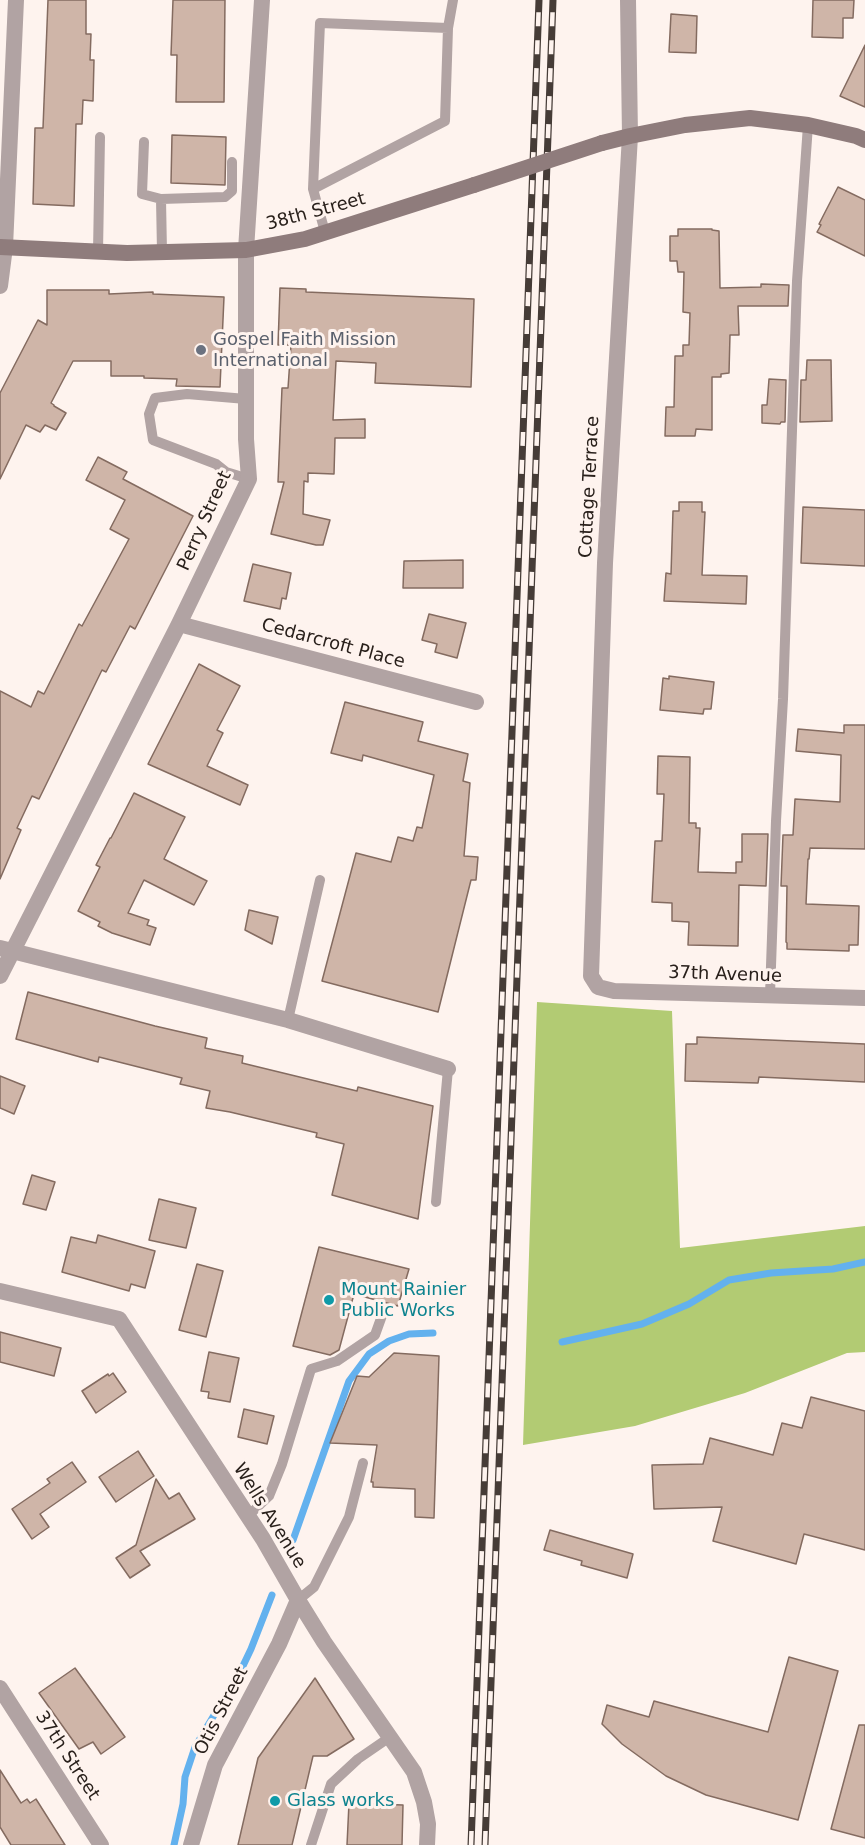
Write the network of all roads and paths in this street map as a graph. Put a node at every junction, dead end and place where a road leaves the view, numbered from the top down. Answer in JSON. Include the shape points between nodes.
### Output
{"nodes":[{"id":1,"x":16,"y":0,"type":"edge"},
{"id":2,"x":262,"y":0,"type":"edge"},
{"id":3,"x":453,"y":0,"type":"edge"},
{"id":4,"x":628,"y":0,"type":"edge"},
{"id":5,"x":448,"y":28,"type":"junction"},
{"id":6,"x":808,"y":125,"type":"junction"},
{"id":7,"x":100,"y":136,"type":"dead end"},
{"id":8,"x":630,"y":136,"type":"junction"},
{"id":9,"x":865,"y":140,"type":"edge"},
{"id":10,"x":144,"y":142,"type":"dead end"},
{"id":11,"x":232,"y":162,"type":"dead end"},
{"id":12,"x":314,"y":189,"type":"junction"},
{"id":13,"x":161,"y":199,"type":"junction"},
{"id":14,"x":325,"y":232,"type":"junction"},
{"id":15,"x":2,"y":247,"type":"edge"},
{"id":16,"x":246,"y":250,"type":"junction"},
{"id":17,"x":98,"y":252,"type":"junction"},
{"id":18,"x":162,"y":252,"type":"junction"},
{"id":19,"x":0,"y":286,"type":"edge"},
{"id":20,"x":246,"y":399,"type":"junction"},
{"id":21,"x":249,"y":479,"type":"junction"},
{"id":22,"x":179,"y":624,"type":"junction"},
{"id":23,"x":476,"y":702,"type":"dead end"},
{"id":24,"x":320,"y":880,"type":"dead end"},
{"id":25,"x":7,"y":950,"type":"edge"},
{"id":26,"x":0,"y":976,"type":"edge"},
{"id":27,"x":591,"y":976,"type":"joint"},
{"id":28,"x":770,"y":996,"type":"junction"},
{"id":29,"x":865,"y":998,"type":"edge"},
{"id":30,"x":288,"y":1020,"type":"junction"},
{"id":31,"x":448,"y":1069,"type":"joint"},
{"id":32,"x":436,"y":1202,"type":"dead end"},
{"id":33,"x":0,"y":1291,"type":"edge"},
{"id":34,"x":384,"y":1310,"type":"dead end"},
{"id":35,"x":363,"y":1462,"type":"dead end"},
{"id":36,"x":248,"y":1516,"type":"junction"},
{"id":37,"x":298,"y":1600,"type":"junction"},
{"id":38,"x":0,"y":1688,"type":"edge"},
{"id":39,"x":390,"y":1737,"type":"junction"},
{"id":40,"x":101,"y":1845,"type":"edge"},
{"id":41,"x":191,"y":1845,"type":"edge"},
{"id":42,"x":311,"y":1845,"type":"edge"},
{"id":43,"x":427,"y":1845,"type":"edge"}],
"edges":[{"from":1,"to":15,"type":"street"},
{"from":2,"to":16,"type":"street","name":"Perry Street"},
{"from":3,"to":5,"type":"lane"},
{"from":4,"to":8,"type":"street","name":"Cottage Terrace"},
{"from":5,"to":12,"type":"lane","via":[[444,121]]},
{"from":5,"to":12,"type":"lane","via":[[320,23]]},
{"from":6,"to":8,"type":"main road","name":"38th Street","via":[[750,118]]},
{"from":6,"to":9,"type":"main road","name":"38th Street"},
{"from":6,"to":28,"type":"lane","via":[[797,281]]},
{"from":7,"to":17,"type":"lane"},
{"from":8,"to":14,"type":"main road","name":"38th Street","bridge":true},
{"from":8,"to":27,"type":"street","name":"Cottage Terrace","via":[[605,563]]},
{"from":10,"to":13,"type":"lane","via":[[142,194]]},
{"from":11,"to":13,"type":"lane","via":[[232,191],[225,198]]},
{"from":12,"to":14,"type":"lane"},
{"from":13,"to":18,"type":"lane"},
{"from":14,"to":16,"type":"main road","name":"38th Street"},
{"from":15,"to":17,"type":"main road","name":"38th Street"},
{"from":15,"to":19,"type":"street"},
{"from":16,"to":18,"type":"main road","name":"38th Street"},
{"from":16,"to":20,"type":"street","name":"Perry Street"},
{"from":17,"to":18,"type":"main road","name":"38th Street"},
{"from":20,"to":21,"type":"street","name":"Perry Street"},
{"from":20,"to":21,"type":"lane","via":[[187,394],[155,398],[149,414],[153,440]]},
{"from":21,"to":22,"type":"street","name":"Perry Street"},
{"from":22,"to":23,"type":"street","name":"Cedarcroft Place"},
{"from":22,"to":25,"type":"street","name":"Perry Street"},
{"from":24,"to":30,"type":"lane"},
{"from":25,"to":26,"type":"street","name":"Perry Street"},
{"from":25,"to":30,"type":"street"},
{"from":27,"to":28,"type":"street","name":"37th Avenue","via":[[598,987],[614,992]]},
{"from":28,"to":29,"type":"street","name":"37th Avenue"},
{"from":30,"to":31,"type":"street"},
{"from":31,"to":32,"type":"lane"},
{"from":33,"to":36,"type":"street","name":"Wells Avenue","via":[[120,1319]]},
{"from":34,"to":36,"type":"lane","via":[[375,1335],[337,1361],[311,1369],[269,1496]]},
{"from":35,"to":37,"type":"lane","via":[[349,1516],[335,1546],[314,1587]]},
{"from":36,"to":37,"type":"street","name":"Wells Avenue"},
{"from":37,"to":39,"type":"street","name":"Wells Avenue"},
{"from":37,"to":41,"type":"street","name":"Otis Street","via":[[215,1765]]},
{"from":38,"to":40,"type":"street","name":"37th Street"},
{"from":39,"to":42,"type":"lane","via":[[331,1784]]},
{"from":39,"to":43,"type":"street","name":"Wells Avenue","via":[[414,1772],[428,1824]]}]}
